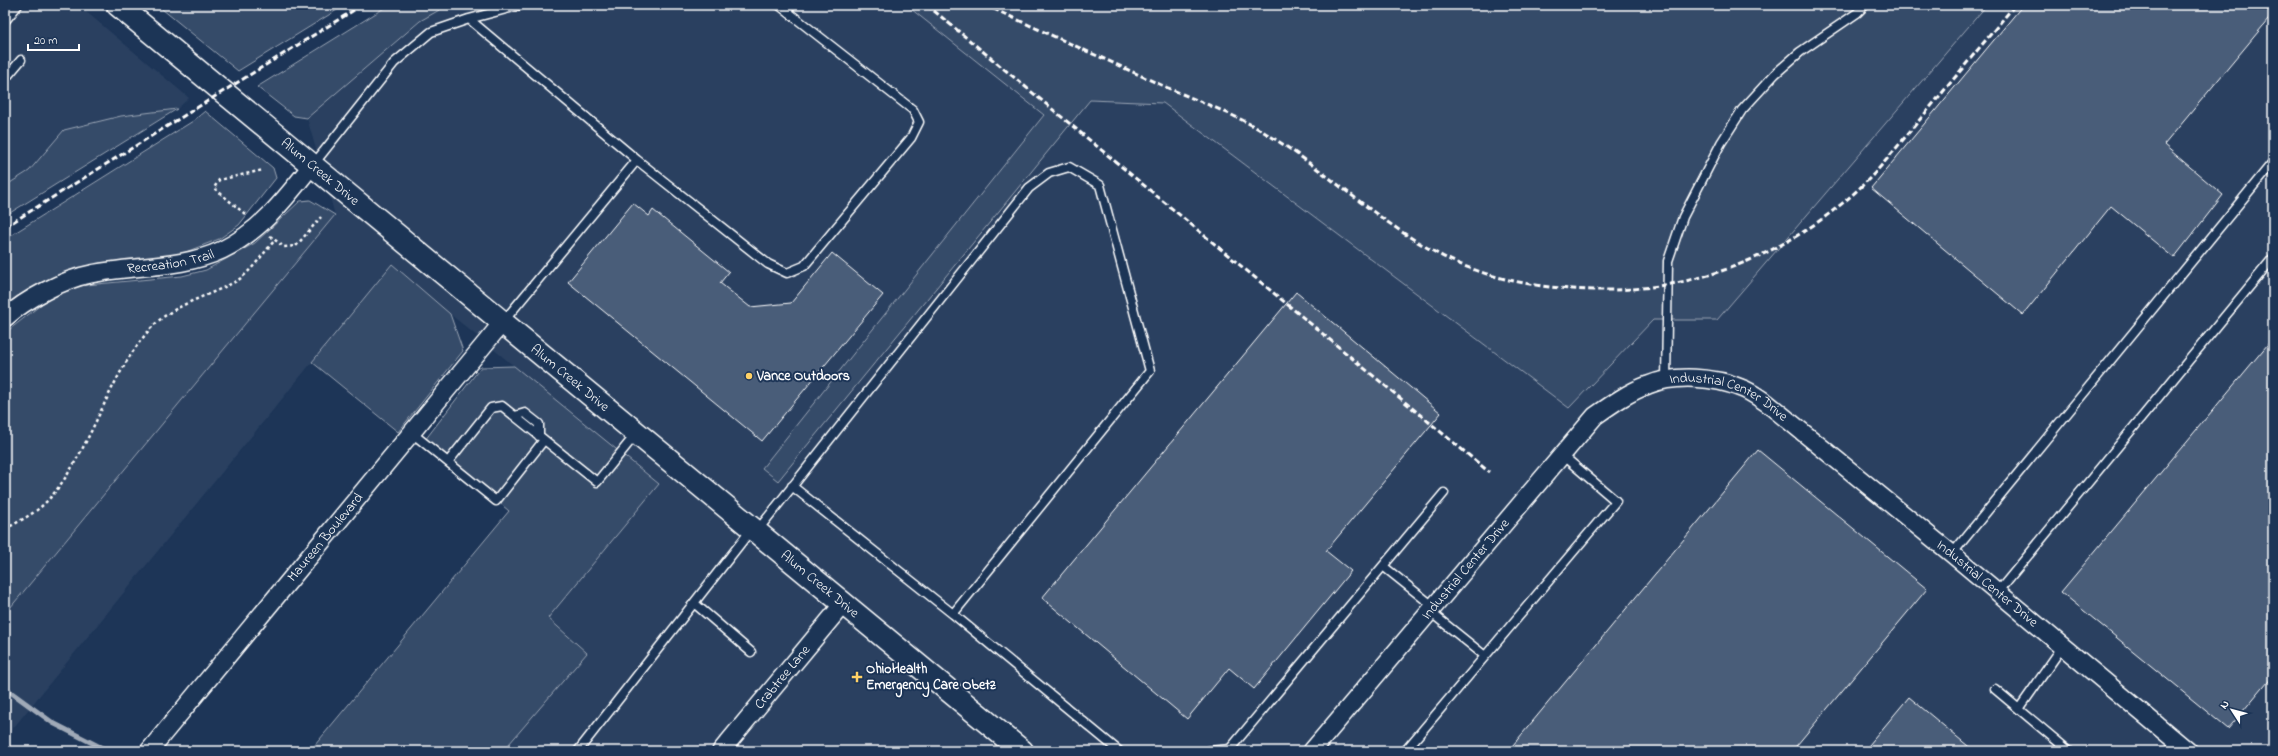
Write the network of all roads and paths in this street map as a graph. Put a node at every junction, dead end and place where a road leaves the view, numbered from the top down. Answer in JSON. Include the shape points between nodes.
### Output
{"nodes":[{"id":1,"x":18,"y":5,"type":"edge"},
{"id":2,"x":118,"y":5,"type":"edge"},
{"id":3,"x":522,"y":5,"type":"edge"},
{"id":4,"x":779,"y":5,"type":"edge"},
{"id":5,"x":1865,"y":5,"type":"edge"},
{"id":6,"x":469,"y":19,"type":"junction"},
{"id":7,"x":5,"y":21,"type":"edge"},
{"id":8,"x":21,"y":60,"type":"dead end"},
{"id":9,"x":5,"y":79,"type":"edge"},
{"id":10,"x":637,"y":160,"type":"junction"},
{"id":11,"x":2273,"y":162,"type":"edge"},
{"id":12,"x":312,"y":165,"type":"junction"},
{"id":13,"x":275,"y":240,"type":"dead end"},
{"id":14,"x":2273,"y":258,"type":"edge"},
{"id":15,"x":5,"y":318,"type":"edge"},
{"id":16,"x":502,"y":323,"type":"junction"},
{"id":17,"x":1666,"y":380,"type":"junction"},
{"id":18,"x":412,"y":433,"type":"junction"},
{"id":19,"x":636,"y":433,"type":"junction"},
{"id":20,"x":542,"y":438,"type":"junction"},
{"id":21,"x":1561,"y":454,"type":"junction"},
{"id":22,"x":448,"y":462,"type":"junction"},
{"id":23,"x":792,"y":486,"type":"junction"},
{"id":24,"x":1444,"y":493,"type":"dead end"},
{"id":25,"x":5,"y":529,"type":"edge"},
{"id":26,"x":754,"y":530,"type":"junction"},
{"id":27,"x":1952,"y":554,"type":"junction"},
{"id":28,"x":1383,"y":566,"type":"junction"},
{"id":29,"x":1998,"y":592,"type":"junction"},
{"id":30,"x":694,"y":603,"type":"junction"},
{"id":31,"x":843,"y":604,"type":"junction"},
{"id":32,"x":1431,"y":608,"type":"junction"},
{"id":33,"x":953,"y":614,"type":"junction"},
{"id":34,"x":2062,"y":646,"type":"junction"},
{"id":35,"x":751,"y":652,"type":"dead end"},
{"id":36,"x":1485,"y":656,"type":"junction"},
{"id":37,"x":1995,"y":689,"type":"dead end"},
{"id":38,"x":2019,"y":709,"type":"junction"},
{"id":39,"x":1231,"y":750,"type":"edge"},
{"id":40,"x":149,"y":751,"type":"edge"},
{"id":41,"x":578,"y":751,"type":"edge"},
{"id":42,"x":721,"y":751,"type":"edge"},
{"id":43,"x":1022,"y":751,"type":"edge"},
{"id":44,"x":1120,"y":751,"type":"edge"},
{"id":45,"x":1209,"y":751,"type":"edge"},
{"id":46,"x":1312,"y":751,"type":"edge"},
{"id":47,"x":1405,"y":751,"type":"edge"},
{"id":48,"x":2069,"y":751,"type":"edge"},
{"id":49,"x":2188,"y":751,"type":"edge"}],
"edges":[{"from":1,"to":7,"type":"lane"},
{"from":2,"to":12,"type":"main road","name":"Alum Creek Drive"},
{"from":3,"to":6,"type":"lane"},
{"from":4,"to":10,"type":"lane","via":[[913,110],[919,122],[911,138],[804,266],[787,272],[768,264]]},
{"from":5,"to":17,"type":"lane","via":[[1800,52],[1775,74],[1742,110],[1721,144],[1684,217],[1668,261]]},
{"from":6,"to":10,"type":"lane"},
{"from":6,"to":12,"type":"lane","via":[[431,32],[394,63]]},
{"from":8,"to":9,"type":"lane"},
{"from":10,"to":16,"type":"lane"},
{"from":11,"to":27,"type":"lane"},
{"from":12,"to":15,"type":"street","name":"Recreation Trail","via":[[278,208],[250,234],[223,250],[184,262],[91,274],[49,289]]},
{"from":12,"to":16,"type":"main road","name":"Alum Creek Drive"},
{"from":13,"to":25,"type":"path","via":[[239,279],[172,312],[154,326],[133,351],[65,477],[48,500],[30,516]]},
{"from":14,"to":29,"type":"lane"},
{"from":16,"to":18,"type":"street","name":"Maureen Boulevard"},
{"from":16,"to":19,"type":"main road","name":"Alum Creek Drive"},
{"from":17,"to":21,"type":"street","name":"Industrial Center Drive","via":[[1648,384],[1634,391],[1595,416]]},
{"from":17,"to":27,"type":"street","name":"Industrial Center Drive","via":[[1710,380],[1741,388],[1761,400]]},
{"from":18,"to":22,"type":"lane"},
{"from":18,"to":40,"type":"street","name":"Maureen Boulevard"},
{"from":19,"to":20,"type":"lane","via":[[597,482]]},
{"from":19,"to":26,"type":"main road","name":"Alum Creek Drive"},
{"from":20,"to":22,"type":"lane","via":[[502,406],[491,408]]},
{"from":20,"to":22,"type":"lane","via":[[496,501]]},
{"from":21,"to":32,"type":"street","name":"Industrial Center Drive"},
{"from":21,"to":36,"type":"lane","via":[[1616,501]]},
{"from":23,"to":26,"type":"lane"},
{"from":23,"to":33,"type":"lane"},
{"from":23,"to":33,"type":"lane","via":[[1029,188],[1048,173],[1069,167],[1100,185],[1150,371]]},
{"from":24,"to":28,"type":"lane"},
{"from":26,"to":30,"type":"lane"},
{"from":26,"to":31,"type":"main road","name":"Alum Creek Drive"},
{"from":27,"to":29,"type":"street","name":"Industrial Center Drive"},
{"from":28,"to":32,"type":"lane"},
{"from":28,"to":39,"type":"lane"},
{"from":29,"to":34,"type":"street","name":"Industrial Center Drive"},
{"from":30,"to":35,"type":"lane"},
{"from":30,"to":41,"type":"lane"},
{"from":31,"to":42,"type":"street","name":"Crabtree Lane"},
{"from":31,"to":43,"type":"main road","name":"Alum Creek Drive"},
{"from":32,"to":36,"type":"lane"},
{"from":32,"to":46,"type":"street","name":"Industrial Center Drive"},
{"from":33,"to":44,"type":"lane"},
{"from":34,"to":38,"type":"lane"},
{"from":34,"to":49,"type":"street","name":"Industrial Center Drive"},
{"from":36,"to":47,"type":"lane"},
{"from":37,"to":38,"type":"lane"},
{"from":38,"to":48,"type":"lane"},
{"from":39,"to":45,"type":"lane"}]}
